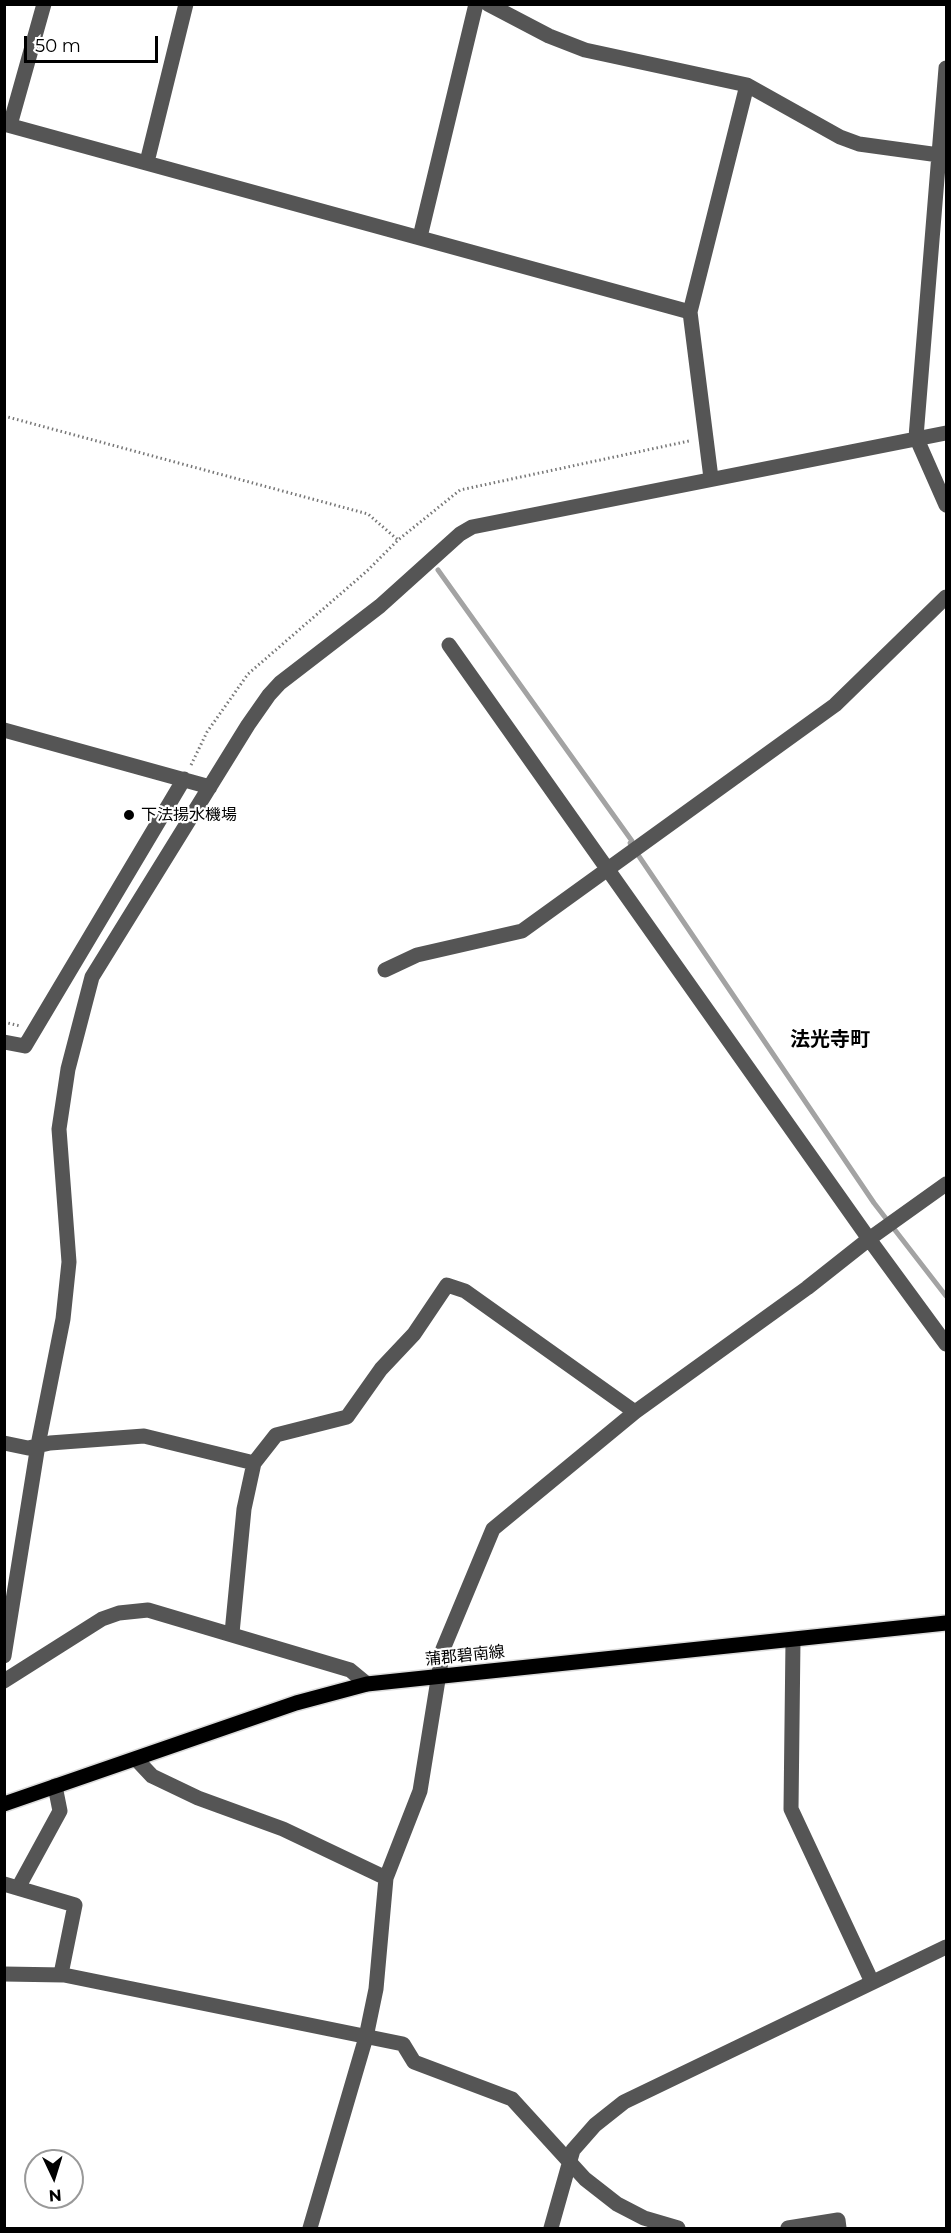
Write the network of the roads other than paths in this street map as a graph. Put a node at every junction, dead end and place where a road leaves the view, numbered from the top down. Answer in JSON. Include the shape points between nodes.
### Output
{"nodes":[{"id":1,"x":44,"y":4,"type":"edge"},
{"id":2,"x":186,"y":4,"type":"edge"},
{"id":3,"x":476,"y":4,"type":"edge"},
{"id":4,"x":488,"y":4,"type":"edge"},
{"id":5,"x":946,"y":68,"type":"edge"},
{"id":6,"x":747,"y":85,"type":"junction"},
{"id":7,"x":7,"y":125,"type":"edge"},
{"id":8,"x":939,"y":154,"type":"junction"},
{"id":9,"x":147,"y":162,"type":"junction"},
{"id":10,"x":940,"y":222,"type":"edge"},
{"id":11,"x":420,"y":237,"type":"junction"},
{"id":12,"x":690,"y":312,"type":"junction"},
{"id":13,"x":946,"y":434,"type":"edge"},
{"id":14,"x":916,"y":437,"type":"junction"},
{"id":15,"x":711,"y":478,"type":"junction"},
{"id":16,"x":946,"y":505,"type":"edge"},
{"id":17,"x":946,"y":597,"type":"edge"},
{"id":18,"x":449,"y":645,"type":"dead end"},
{"id":19,"x":4,"y":730,"type":"edge"},
{"id":20,"x":184,"y":779,"type":"junction"},
{"id":21,"x":210,"y":787,"type":"junction"},
{"id":22,"x":608,"y":867,"type":"junction"},
{"id":23,"x":385,"y":970,"type":"dead end"},
{"id":24,"x":4,"y":1042,"type":"edge"},
{"id":25,"x":946,"y":1184,"type":"edge"},
{"id":26,"x":869,"y":1239,"type":"junction"},
{"id":27,"x":946,"y":1344,"type":"edge"},
{"id":28,"x":635,"y":1412,"type":"junction"},
{"id":29,"x":4,"y":1443,"type":"edge"},
{"id":30,"x":38,"y":1445,"type":"junction"},
{"id":31,"x":254,"y":1463,"type":"junction"},
{"id":32,"x":946,"y":1623,"type":"edge"},
{"id":33,"x":232,"y":1633,"type":"junction"},
{"id":34,"x":793,"y":1640,"type":"junction"},
{"id":35,"x":4,"y":1656,"type":"edge"},
{"id":36,"x":438,"y":1677,"type":"junction"},
{"id":37,"x":4,"y":1681,"type":"edge"},
{"id":38,"x":367,"y":1684,"type":"junction"},
{"id":39,"x":136,"y":1759,"type":"junction"},
{"id":40,"x":55,"y":1786,"type":"junction"},
{"id":41,"x":4,"y":1804,"type":"edge"},
{"id":42,"x":386,"y":1878,"type":"junction"},
{"id":43,"x":11,"y":1886,"type":"edge"},
{"id":44,"x":946,"y":1947,"type":"edge"},
{"id":45,"x":4,"y":1974,"type":"edge"},
{"id":46,"x":61,"y":1974,"type":"junction"},
{"id":47,"x":872,"y":1982,"type":"junction"},
{"id":48,"x":366,"y":2037,"type":"junction"},
{"id":49,"x":569,"y":2159,"type":"junction"},
{"id":50,"x":310,"y":2229,"type":"edge"},
{"id":51,"x":551,"y":2229,"type":"edge"},
{"id":52,"x":678,"y":2229,"type":"edge"},
{"id":53,"x":788,"y":2229,"type":"edge"},
{"id":54,"x":839,"y":2229,"type":"edge"}],
"edges":[{"from":1,"to":7,"type":"street"},
{"from":2,"to":9,"type":"street"},
{"from":3,"to":11,"type":"street"},
{"from":4,"to":6,"type":"street","via":[[585,50]]},
{"from":5,"to":8,"type":"street"},
{"from":6,"to":8,"type":"street","via":[[859,144]]},
{"from":6,"to":12,"type":"street"},
{"from":7,"to":9,"type":"street"},
{"from":8,"to":10,"type":"street"},
{"from":9,"to":11,"type":"street"},
{"from":10,"to":14,"type":"street"},
{"from":11,"to":12,"type":"street"},
{"from":12,"to":15,"type":"street"},
{"from":13,"to":14,"type":"street"},
{"from":14,"to":15,"type":"street"},
{"from":14,"to":16,"type":"street"},
{"from":15,"to":21,"type":"street","via":[[490,522],[460,534],[380,606],[280,683],[248,725]]},
{"from":17,"to":22,"type":"street","via":[[835,705]]},
{"from":18,"to":22,"type":"street"},
{"from":19,"to":20,"type":"street"},
{"from":20,"to":21,"type":"street"},
{"from":20,"to":24,"type":"street","via":[[25,1046]]},
{"from":21,"to":30,"type":"street","via":[[92,977],[68,1069],[59,1130],[69,1262],[63,1319]]},
{"from":22,"to":23,"type":"street","via":[[522,931],[417,955]]},
{"from":22,"to":26,"type":"street"},
{"from":25,"to":26,"type":"street"},
{"from":26,"to":27,"type":"street"},
{"from":26,"to":28,"type":"street"},
{"from":28,"to":31,"type":"street","via":[[465,1291],[447,1285],[414,1334],[381,1369],[347,1417],[276,1435]]},
{"from":28,"to":36,"type":"street","via":[[494,1529],[443,1649]]},
{"from":29,"to":30,"type":"street","via":[[28,1448]]},
{"from":30,"to":31,"type":"street","via":[[144,1436]]},
{"from":30,"to":35,"type":"street"},
{"from":31,"to":33,"type":"street","via":[[244,1509]]},
{"from":32,"to":34,"type":"main road","name":"蒲郡碧南線"},
{"from":33,"to":37,"type":"street","via":[[148,1610],[118,1613],[102,1619]]},
{"from":33,"to":38,"type":"street","via":[[350,1670]]},
{"from":34,"to":36,"type":"main road","name":"蒲郡碧南線"},
{"from":34,"to":47,"type":"street","via":[[791,1809]]},
{"from":36,"to":38,"type":"main road","name":"蒲郡碧南線"},
{"from":36,"to":42,"type":"street","via":[[436,1709],[420,1791]]},
{"from":38,"to":39,"type":"main road","name":"蒲郡碧南線","via":[[296,1703]]},
{"from":39,"to":40,"type":"main road","name":"蒲郡碧南線"},
{"from":39,"to":42,"type":"street","via":[[152,1776],[189,1794],[283,1829]]},
{"from":40,"to":41,"type":"main road","name":"蒲郡碧南線"},
{"from":40,"to":43,"type":"street","via":[[60,1811]]},
{"from":42,"to":48,"type":"street","via":[[376,1989]]},
{"from":43,"to":46,"type":"street","via":[[75,1905]]},
{"from":44,"to":47,"type":"street"},
{"from":45,"to":46,"type":"street"},
{"from":46,"to":48,"type":"street"},
{"from":47,"to":49,"type":"street","via":[[624,2102],[595,2125]]},
{"from":48,"to":49,"type":"street","via":[[403,2044],[414,2062],[512,2100]]},
{"from":48,"to":50,"type":"street"},
{"from":49,"to":51,"type":"street"},
{"from":49,"to":52,"type":"street","via":[[617,2204]]},
{"from":53,"to":54,"type":"street","via":[[838,2220]]}]}
